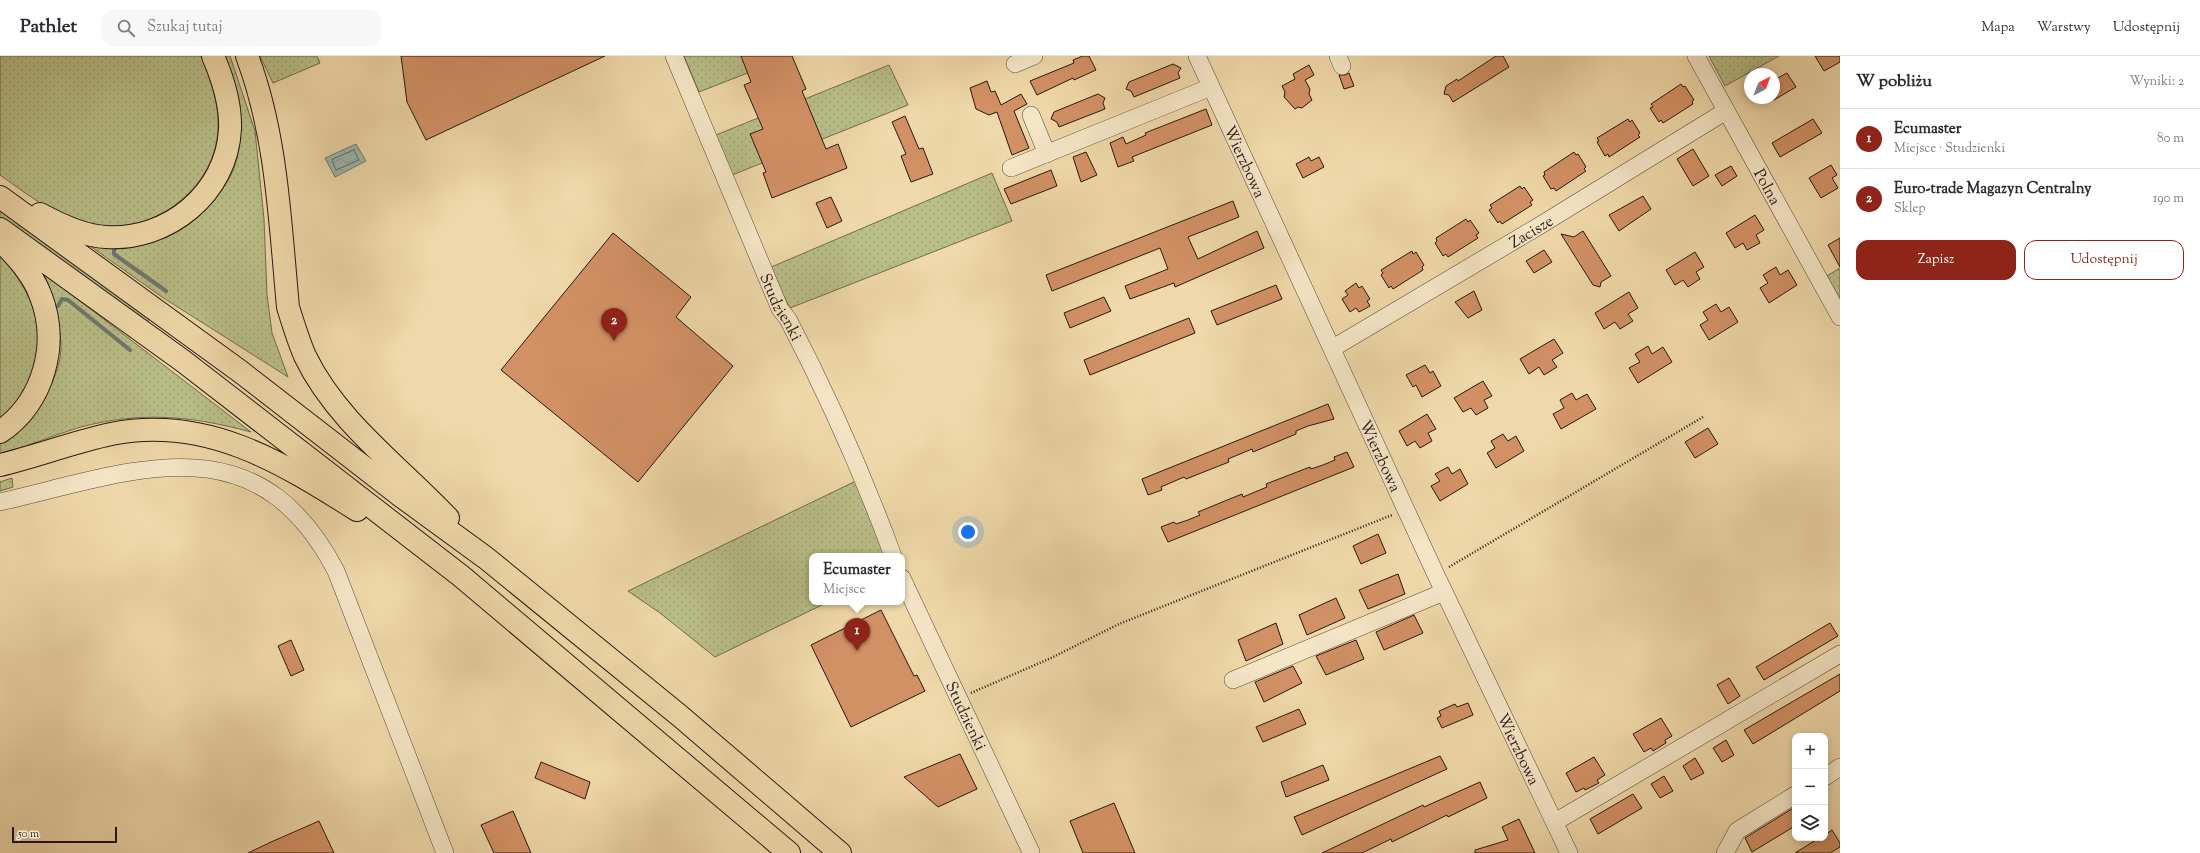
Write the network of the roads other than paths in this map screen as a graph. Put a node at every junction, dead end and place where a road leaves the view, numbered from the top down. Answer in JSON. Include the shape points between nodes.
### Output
{"nodes":[{"id":1,"x":213,"y":56,"type":"edge"},
{"id":2,"x":248,"y":56,"type":"edge"},
{"id":3,"x":674,"y":56,"type":"edge"},
{"id":4,"x":1034,"y":56,"type":"edge"},
{"id":5,"x":1197,"y":56,"type":"edge"},
{"id":6,"x":1696,"y":56,"type":"edge"},
{"id":7,"x":1016,"y":64,"type":"dead end"},
{"id":8,"x":1211,"y":87,"type":"junction"},
{"id":9,"x":1726,"y":111,"type":"junction"},
{"id":10,"x":1031,"y":115,"type":"dead end"},
{"id":11,"x":1047,"y":154,"type":"junction"},
{"id":12,"x":1011,"y":168,"type":"dead end"},
{"id":13,"x":0,"y":192,"type":"edge"},
{"id":14,"x":0,"y":197,"type":"edge"},
{"id":15,"x":0,"y":229,"type":"edge"},
{"id":16,"x":0,"y":240,"type":"edge"},
{"id":17,"x":1840,"y":317,"type":"edge"},
{"id":18,"x":1333,"y":348,"type":"junction"},
{"id":19,"x":0,"y":432,"type":"edge"},
{"id":20,"x":0,"y":465,"type":"edge"},
{"id":21,"x":0,"y":502,"type":"edge"},
{"id":22,"x":892,"y":553,"type":"edge"},
{"id":23,"x":486,"y":558,"type":"junction"},
{"id":24,"x":461,"y":576,"type":"junction"},
{"id":25,"x":905,"y":584,"type":"edge"},
{"id":26,"x":1444,"y":592,"type":"junction"},
{"id":27,"x":1840,"y":654,"type":"edge"},
{"id":28,"x":1233,"y":680,"type":"dead end"},
{"id":29,"x":1840,"y":767,"type":"edge"},
{"id":30,"x":1828,"y":775,"type":"edge"},
{"id":31,"x":1792,"y":797,"type":"edge"},
{"id":32,"x":1555,"y":822,"type":"junction"},
{"id":33,"x":1031,"y":852,"type":"dead end"},
{"id":34,"x":444,"y":853,"type":"edge"},
{"id":35,"x":789,"y":853,"type":"edge"},
{"id":36,"x":840,"y":853,"type":"edge"},
{"id":37,"x":1569,"y":853,"type":"edge"},
{"id":38,"x":1724,"y":853,"type":"edge"}],
"edges":[{"from":1,"to":13,"type":"highway","via":[[230,113],[228,145],[212,185],[183,215],[145,233],[104,237],[71,228]]},
{"from":2,"to":23,"type":"highway","via":[[260,89],[269,130],[288,307],[305,356],[344,413]]},
{"from":3,"to":22,"type":"street","name":"Studzienki","via":[[780,309],[788,319],[823,387],[878,514]]},
{"from":4,"to":7,"type":"street"},
{"from":5,"to":8,"type":"street","name":"Wierzbowa"},
{"from":6,"to":9,"type":"street","name":"Polna"},
{"from":8,"to":11,"type":"street"},
{"from":8,"to":18,"type":"street","name":"Wierzbowa"},
{"from":9,"to":17,"type":"street","name":"Polna"},
{"from":9,"to":18,"type":"street","name":"Zacisze"},
{"from":10,"to":11,"type":"street"},
{"from":11,"to":12,"type":"street"},
{"from":14,"to":23,"type":"highway","via":[[235,368]]},
{"from":15,"to":24,"type":"highway","via":[[183,361]]},
{"from":16,"to":19,"type":"highway","via":[[32,278],[40,293],[46,309],[49,342],[43,374],[32,400],[15,421]]},
{"from":18,"to":26,"type":"street","name":"Wierzbowa"},
{"from":20,"to":24,"type":"highway","via":[[113,434],[174,431],[213,436],[289,467]]},
{"from":21,"to":34,"type":"street","via":[[136,471],[183,466],[201,467],[238,476],[286,503],[310,528],[336,571]]},
{"from":23,"to":36,"type":"highway","via":[[680,716]]},
{"from":24,"to":35,"type":"highway"},
{"from":25,"to":33,"type":"street","name":"Studzienki"},
{"from":26,"to":28,"type":"street"},
{"from":26,"to":32,"type":"street","name":"Wierzbowa"},
{"from":27,"to":32,"type":"street"},
{"from":29,"to":30,"type":"street"},
{"from":31,"to":38,"type":"street","via":[[1737,831]]},
{"from":32,"to":37,"type":"street","name":"Wierzbowa"}]}
